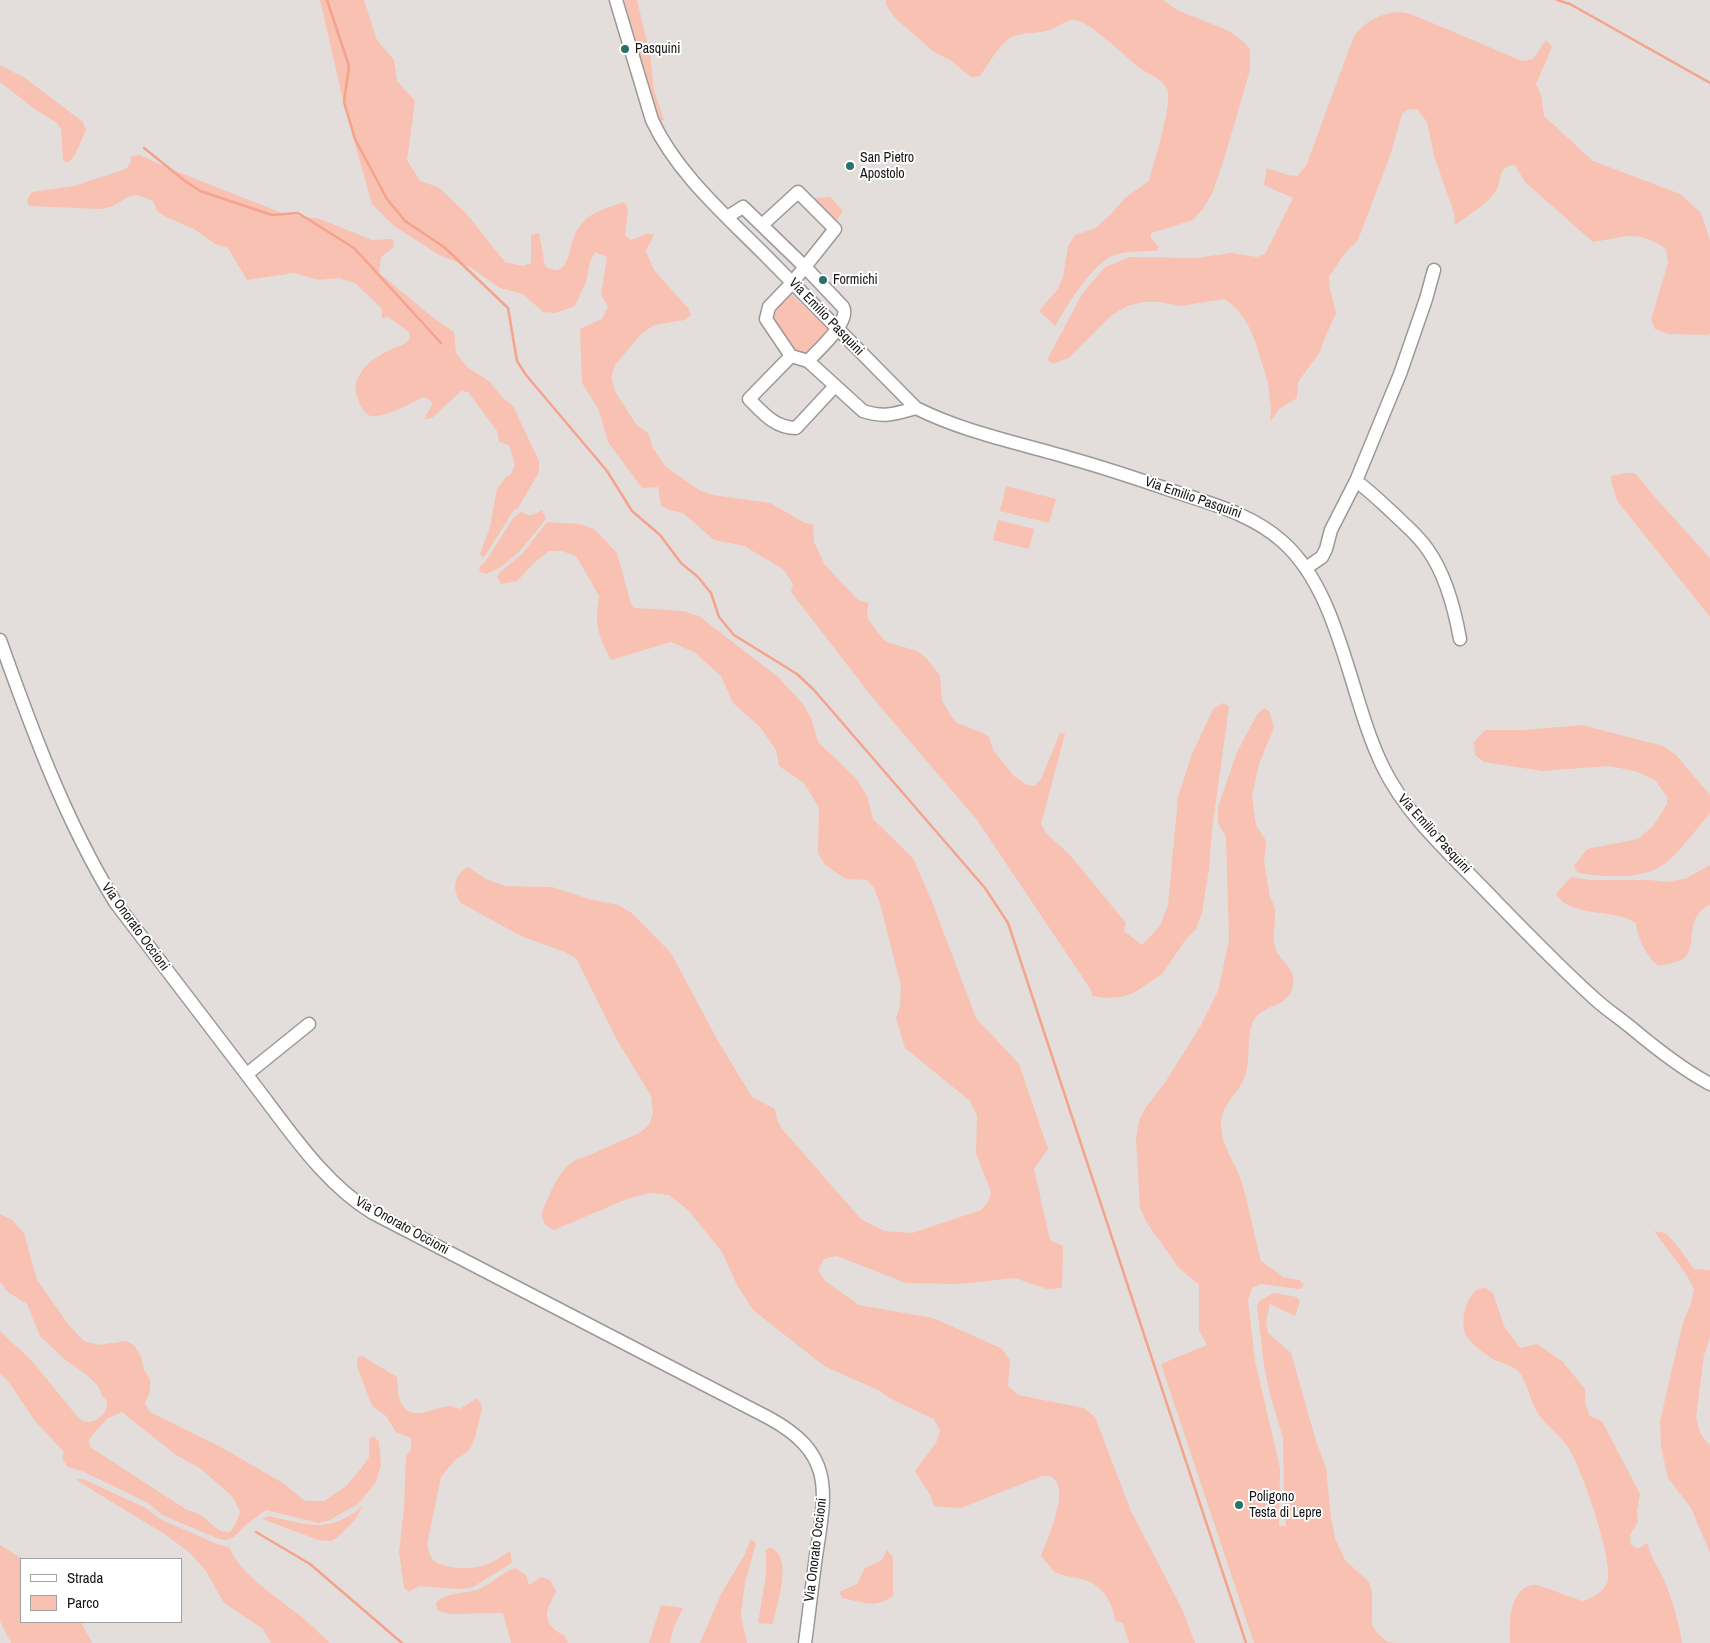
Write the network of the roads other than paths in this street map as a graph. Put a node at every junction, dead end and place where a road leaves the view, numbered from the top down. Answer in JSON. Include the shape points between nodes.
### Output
{"nodes":[{"id":1,"x":616,"y":0,"type":"edge"},
{"id":2,"x":727,"y":217,"type":"junction"},
{"id":3,"x":762,"y":225,"type":"junction"},
{"id":4,"x":805,"y":267,"type":"junction"},
{"id":5,"x":1434,"y":270,"type":"dead end"},
{"id":6,"x":792,"y":283,"type":"junction"},
{"id":7,"x":838,"y":329,"type":"junction"},
{"id":8,"x":792,"y":356,"type":"junction"},
{"id":9,"x":808,"y":361,"type":"junction"},
{"id":10,"x":835,"y":386,"type":"junction"},
{"id":11,"x":916,"y":408,"type":"junction"},
{"id":12,"x":1356,"y":481,"type":"junction"},
{"id":13,"x":1306,"y":568,"type":"junction"},
{"id":14,"x":1460,"y":639,"type":"dead end"},
{"id":15,"x":0,"y":640,"type":"edge"},
{"id":16,"x":310,"y":1024,"type":"dead end"},
{"id":17,"x":246,"y":1074,"type":"junction"},
{"id":18,"x":1710,"y":1084,"type":"edge"},
{"id":19,"x":805,"y":1643,"type":"edge"}],
"edges":[{"from":1,"to":2,"type":"street","name":"Via Emilio Pasquini","via":[[660,138]]},
{"from":2,"to":3,"type":"street","via":[[743,206]]},
{"from":2,"to":6,"type":"street","name":"Via Emilio Pasquini"},
{"from":3,"to":4,"type":"street"},
{"from":3,"to":4,"type":"street","via":[[798,192],[835,229]]},
{"from":4,"to":6,"type":"street"},
{"from":4,"to":7,"type":"street","via":[[846,312]]},
{"from":5,"to":12,"type":"street","via":[[1400,374]]},
{"from":6,"to":7,"type":"street","name":"Via Emilio Pasquini"},
{"from":6,"to":8,"type":"street","via":[[769,307],[766,319]]},
{"from":7,"to":9,"type":"street"},
{"from":7,"to":11,"type":"street","name":"Via Emilio Pasquini"},
{"from":8,"to":9,"type":"street"},
{"from":8,"to":10,"type":"street","via":[[749,399],[768,418],[796,428]]},
{"from":9,"to":10,"type":"street"},
{"from":10,"to":11,"type":"street","via":[[863,411],[873,415],[890,416]]},
{"from":11,"to":13,"type":"street","name":"Via Emilio Pasquini","via":[[986,436],[1074,459],[1239,513],[1274,534]]},
{"from":12,"to":13,"type":"street","via":[[1331,530],[1322,557]]},
{"from":12,"to":14,"type":"street","via":[[1413,532],[1429,551],[1452,604]]},
{"from":13,"to":18,"type":"street","name":"Via Emilio Pasquini","via":[[1325,605],[1376,753],[1405,803],[1427,830],[1597,1001],[1666,1056]]},
{"from":15,"to":17,"type":"street","name":"Via Onorato Occioni","via":[[35,737],[93,867],[115,902]]},
{"from":16,"to":17,"type":"street"},
{"from":17,"to":19,"type":"street","name":"Via Onorato Occioni","via":[[321,1168],[365,1208],[762,1414],[801,1441],[818,1466],[824,1496]]}]}
